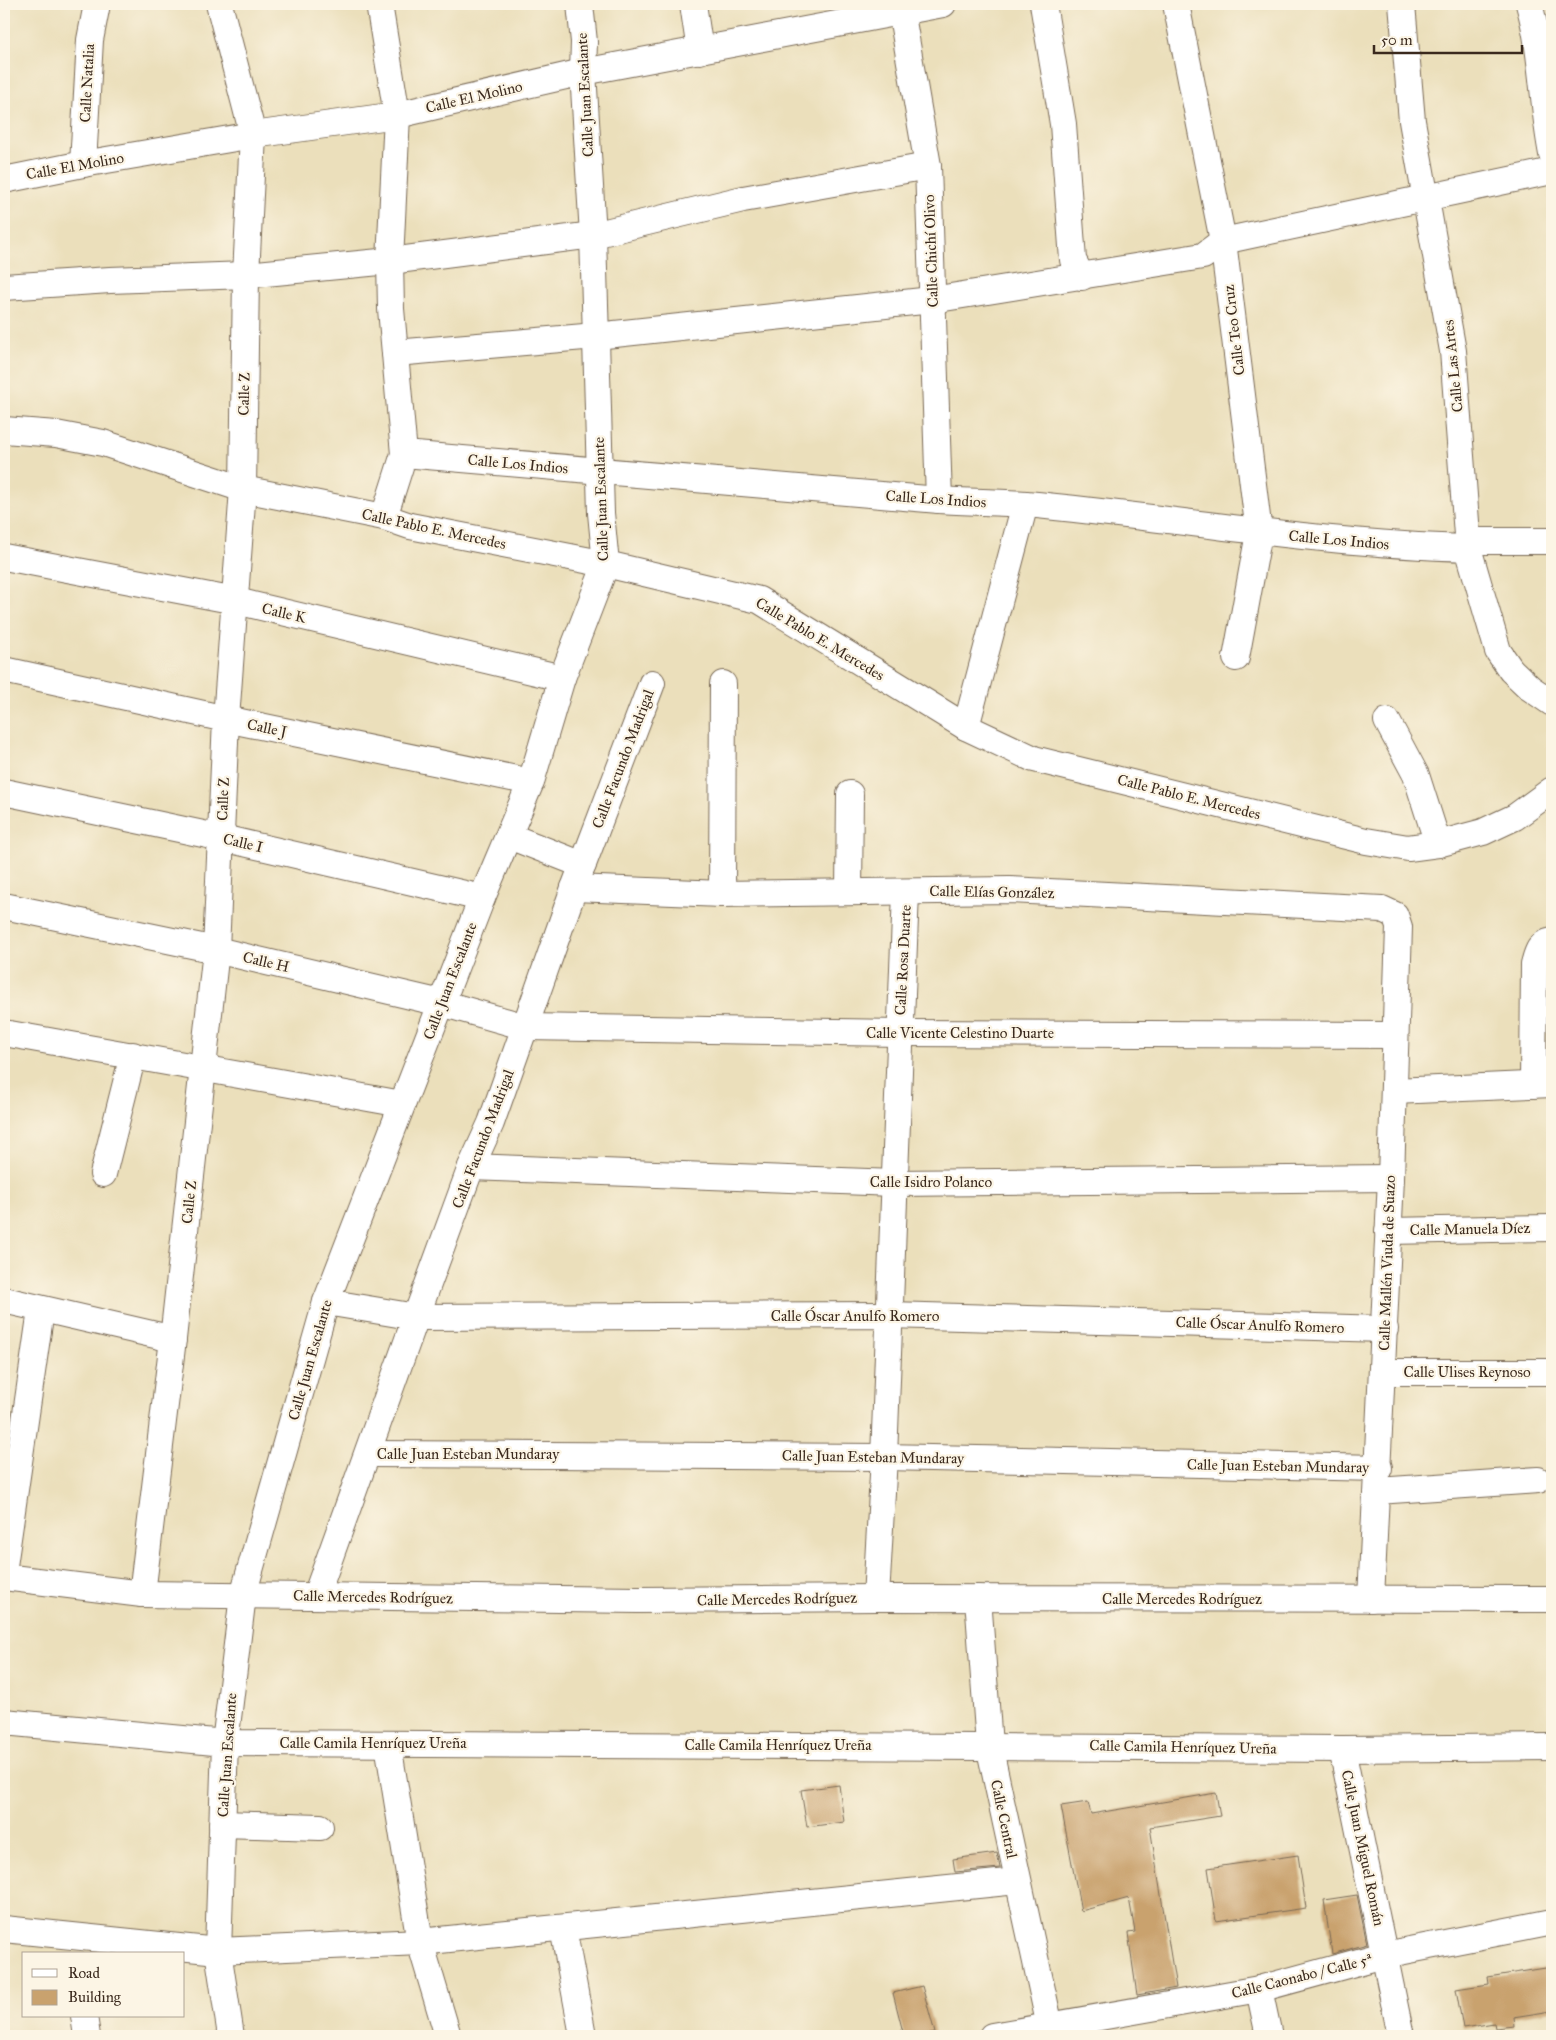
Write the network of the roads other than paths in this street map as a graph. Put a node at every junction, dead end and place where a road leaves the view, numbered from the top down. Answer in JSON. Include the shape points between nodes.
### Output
{"nodes":[{"id":1,"x":97,"y":4,"type":"edge"},
{"id":2,"x":219,"y":4,"type":"edge"},
{"id":3,"x":379,"y":4,"type":"edge"},
{"id":4,"x":580,"y":4,"type":"edge"},
{"id":5,"x":693,"y":4,"type":"edge"},
{"id":6,"x":943,"y":4,"type":"edge"},
{"id":7,"x":1043,"y":4,"type":"edge"},
{"id":8,"x":1176,"y":4,"type":"edge"},
{"id":9,"x":1402,"y":4,"type":"edge"},
{"id":10,"x":1529,"y":4,"type":"edge"},
{"id":11,"x":901,"y":8,"type":"edge"},
{"id":12,"x":700,"y":51,"type":"junction"},
{"id":13,"x":583,"y":72,"type":"junction"},
{"id":14,"x":397,"y":115,"type":"junction"},
{"id":15,"x":253,"y":135,"type":"junction"},
{"id":16,"x":1552,"y":154,"type":"edge"},
{"id":17,"x":83,"y":164,"type":"junction"},
{"id":18,"x":928,"y":166,"type":"junction"},
{"id":19,"x":1552,"y":170,"type":"edge"},
{"id":20,"x":4,"y":180,"type":"edge"},
{"id":21,"x":1424,"y":199,"type":"junction"},
{"id":22,"x":593,"y":235,"type":"junction"},
{"id":23,"x":1223,"y":241,"type":"junction"},
{"id":24,"x":390,"y":261,"type":"junction"},
{"id":25,"x":246,"y":275,"type":"junction"},
{"id":26,"x":1082,"y":277,"type":"junction"},
{"id":27,"x":4,"y":287,"type":"edge"},
{"id":28,"x":932,"y":300,"type":"junction"},
{"id":29,"x":596,"y":336,"type":"junction"},
{"id":30,"x":395,"y":352,"type":"junction"},
{"id":31,"x":4,"y":430,"type":"edge"},
{"id":32,"x":404,"y":454,"type":"junction"},
{"id":33,"x":601,"y":472,"type":"junction"},
{"id":34,"x":243,"y":489,"type":"junction"},
{"id":35,"x":939,"y":500,"type":"junction"},
{"id":36,"x":1025,"y":504,"type":"junction"},
{"id":37,"x":384,"y":517,"type":"junction"},
{"id":38,"x":1259,"y":533,"type":"junction"},
{"id":39,"x":1552,"y":541,"type":"edge"},
{"id":40,"x":1468,"y":544,"type":"junction"},
{"id":41,"x":4,"y":557,"type":"edge"},
{"id":42,"x":606,"y":564,"type":"junction"},
{"id":43,"x":236,"y":601,"type":"junction"},
{"id":44,"x":1236,"y":658,"type":"dead end"},
{"id":45,"x":4,"y":670,"type":"edge"},
{"id":46,"x":562,"y":678,"type":"junction"},
{"id":47,"x":652,"y":683,"type":"dead end"},
{"id":48,"x":723,"y":684,"type":"dead end"},
{"id":49,"x":1552,"y":703,"type":"edge"},
{"id":50,"x":226,"y":720,"type":"junction"},
{"id":51,"x":1388,"y":721,"type":"dead end"},
{"id":52,"x":966,"y":727,"type":"junction"},
{"id":53,"x":531,"y":782,"type":"junction"},
{"id":54,"x":1552,"y":790,"type":"edge"},
{"id":55,"x":4,"y":792,"type":"edge"},
{"id":56,"x":850,"y":794,"type":"dead end"},
{"id":57,"x":509,"y":836,"type":"junction"},
{"id":58,"x":222,"y":838,"type":"junction"},
{"id":59,"x":1438,"y":844,"type":"junction"},
{"id":60,"x":579,"y":877,"type":"junction"},
{"id":61,"x":849,"y":892,"type":"junction"},
{"id":62,"x":906,"y":892,"type":"junction"},
{"id":63,"x":722,"y":894,"type":"junction"},
{"id":64,"x":482,"y":898,"type":"junction"},
{"id":65,"x":4,"y":906,"type":"edge"},
{"id":66,"x":1398,"y":927,"type":"joint"},
{"id":67,"x":1552,"y":941,"type":"edge"},
{"id":68,"x":216,"y":950,"type":"junction"},
{"id":69,"x":441,"y":1003,"type":"junction"},
{"id":70,"x":526,"y":1027,"type":"junction"},
{"id":71,"x":4,"y":1033,"type":"edge"},
{"id":72,"x":900,"y":1033,"type":"junction"},
{"id":73,"x":1395,"y":1035,"type":"junction"},
{"id":74,"x":133,"y":1056,"type":"junction"},
{"id":75,"x":203,"y":1067,"type":"junction"},
{"id":76,"x":1543,"y":1084,"type":"edge"},
{"id":77,"x":1394,"y":1091,"type":"junction"},
{"id":78,"x":402,"y":1104,"type":"junction"},
{"id":79,"x":471,"y":1167,"type":"junction"},
{"id":80,"x":103,"y":1174,"type":"dead end"},
{"id":81,"x":1391,"y":1178,"type":"junction"},
{"id":82,"x":894,"y":1183,"type":"junction"},
{"id":83,"x":1552,"y":1228,"type":"edge"},
{"id":84,"x":1388,"y":1231,"type":"junction"},
{"id":85,"x":4,"y":1300,"type":"edge"},
{"id":86,"x":326,"y":1302,"type":"junction"},
{"id":87,"x":42,"y":1310,"type":"junction"},
{"id":88,"x":889,"y":1315,"type":"junction"},
{"id":89,"x":416,"y":1317,"type":"junction"},
{"id":90,"x":1384,"y":1329,"type":"junction"},
{"id":91,"x":174,"y":1339,"type":"junction"},
{"id":92,"x":1383,"y":1372,"type":"junction"},
{"id":93,"x":1552,"y":1372,"type":"edge"},
{"id":94,"x":368,"y":1454,"type":"junction"},
{"id":95,"x":884,"y":1457,"type":"junction"},
{"id":96,"x":1378,"y":1480,"type":"junction"},
{"id":97,"x":1538,"y":1480,"type":"dead end"},
{"id":98,"x":4,"y":1566,"type":"edge"},
{"id":99,"x":4,"y":1577,"type":"edge"},
{"id":100,"x":142,"y":1594,"type":"junction"},
{"id":101,"x":242,"y":1595,"type":"junction"},
{"id":102,"x":316,"y":1596,"type":"junction"},
{"id":103,"x":876,"y":1598,"type":"junction"},
{"id":104,"x":978,"y":1598,"type":"junction"},
{"id":105,"x":1371,"y":1599,"type":"junction"},
{"id":106,"x":1552,"y":1599,"type":"edge"},
{"id":107,"x":4,"y":1722,"type":"edge"},
{"id":108,"x":226,"y":1743,"type":"junction"},
{"id":109,"x":388,"y":1744,"type":"junction"},
{"id":110,"x":989,"y":1745,"type":"junction"},
{"id":111,"x":1552,"y":1747,"type":"edge"},
{"id":112,"x":1342,"y":1748,"type":"junction"},
{"id":113,"x":222,"y":1824,"type":"junction"},
{"id":114,"x":320,"y":1827,"type":"dead end"},
{"id":115,"x":1017,"y":1881,"type":"junction"},
{"id":116,"x":1552,"y":1922,"type":"edge"},
{"id":117,"x":563,"y":1928,"type":"junction"},
{"id":118,"x":4,"y":1929,"type":"edge"},
{"id":119,"x":420,"y":1942,"type":"junction"},
{"id":120,"x":75,"y":1945,"type":"edge"},
{"id":121,"x":218,"y":1951,"type":"junction"},
{"id":122,"x":1384,"y":1955,"type":"junction"},
{"id":123,"x":1259,"y":1989,"type":"junction"},
{"id":124,"x":84,"y":2018,"type":"edge"},
{"id":125,"x":582,"y":2030,"type":"dead end"},
{"id":126,"x":1050,"y":2031,"type":"edge"},
{"id":127,"x":87,"y":2036,"type":"edge"},
{"id":128,"x":231,"y":2036,"type":"edge"},
{"id":129,"x":448,"y":2036,"type":"edge"},
{"id":130,"x":992,"y":2036,"type":"edge"},
{"id":131,"x":1269,"y":2036,"type":"edge"},
{"id":132,"x":1401,"y":2036,"type":"edge"}],
"edges":[{"from":1,"to":17,"type":"street","name":"Calle Natalia","via":[[90,40]]},
{"from":2,"to":15,"type":"street","name":"Calle Z"},
{"from":3,"to":14,"type":"street"},
{"from":4,"to":13,"type":"street","name":"Calle Juan Escalante"},
{"from":5,"to":12,"type":"street"},
{"from":6,"to":11,"type":"street","name":"Calle El Molino"},
{"from":7,"to":26,"type":"street","via":[[1063,124],[1073,260]]},
{"from":8,"to":23,"type":"street","name":"Calle Teo Cruz"},
{"from":9,"to":21,"type":"street","name":"Calle Las Artes","via":[[1412,121]]},
{"from":10,"to":16,"type":"street","via":[[1542,59],[1545,113]]},
{"from":11,"to":12,"type":"street","name":"Calle El Molino"},
{"from":11,"to":18,"type":"street","name":"Calle Chichí Olivo"},
{"from":12,"to":13,"type":"street","name":"Calle El Molino"},
{"from":13,"to":14,"type":"street","name":"Calle El Molino"},
{"from":13,"to":22,"type":"street","name":"Calle Juan Escalante"},
{"from":14,"to":15,"type":"street","name":"Calle El Molino"},
{"from":14,"to":24,"type":"street"},
{"from":15,"to":17,"type":"street","name":"Calle El Molino"},
{"from":15,"to":25,"type":"street","name":"Calle Z"},
{"from":17,"to":20,"type":"street","name":"Calle El Molino"},
{"from":18,"to":22,"type":"street","via":[[743,199]]},
{"from":18,"to":28,"type":"street","name":"Calle Chichí Olivo"},
{"from":19,"to":21,"type":"street"},
{"from":21,"to":23,"type":"street"},
{"from":21,"to":40,"type":"street","name":"Calle Las Artes","via":[[1453,350]]},
{"from":22,"to":24,"type":"street"},
{"from":22,"to":29,"type":"street","name":"Calle Juan Escalante"},
{"from":23,"to":26,"type":"street","via":[[1203,256]]},
{"from":23,"to":38,"type":"street","name":"Calle Teo Cruz"},
{"from":24,"to":25,"type":"street"},
{"from":24,"to":30,"type":"street"},
{"from":25,"to":27,"type":"street"},
{"from":25,"to":34,"type":"street","name":"Calle Z"},
{"from":26,"to":28,"type":"street"},
{"from":28,"to":29,"type":"street"},
{"from":28,"to":35,"type":"street","name":"Calle Chichí Olivo"},
{"from":29,"to":30,"type":"street"},
{"from":29,"to":33,"type":"street","name":"Calle Juan Escalante"},
{"from":30,"to":32,"type":"street"},
{"from":31,"to":34,"type":"street","name":"Calle Pablo E. Mercedes","via":[[103,442]]},
{"from":32,"to":33,"type":"street","name":"Calle Los Indios"},
{"from":32,"to":37,"type":"street"},
{"from":33,"to":35,"type":"street","name":"Calle Los Indios"},
{"from":33,"to":42,"type":"street","name":"Calle Juan Escalante"},
{"from":34,"to":37,"type":"street","name":"Calle Pablo E. Mercedes"},
{"from":34,"to":43,"type":"street","name":"Calle Z"},
{"from":35,"to":36,"type":"street","name":"Calle Los Indios"},
{"from":36,"to":38,"type":"street","name":"Calle Los Indios"},
{"from":36,"to":52,"type":"street"},
{"from":37,"to":42,"type":"street","name":"Calle Pablo E. Mercedes","via":[[410,526]]},
{"from":38,"to":40,"type":"street","name":"Calle Los Indios","via":[[1422,547]]},
{"from":38,"to":44,"type":"street","name":"Calle Teo Cruz"},
{"from":39,"to":40,"type":"street","name":"Calle Los Indios"},
{"from":40,"to":49,"type":"street","name":"Calle Las Artes","via":[[1498,651],[1511,670]]},
{"from":41,"to":43,"type":"street","name":"Calle K"},
{"from":42,"to":46,"type":"street","name":"Calle Juan Escalante"},
{"from":42,"to":52,"type":"street","name":"Calle Pablo E. Mercedes","via":[[759,600]]},
{"from":43,"to":46,"type":"street","name":"Calle K"},
{"from":43,"to":50,"type":"street","name":"Calle Z"},
{"from":45,"to":50,"type":"street","name":"Calle J"},
{"from":46,"to":53,"type":"street","name":"Calle Juan Escalante"},
{"from":47,"to":60,"type":"street","name":"Calle Facundo Madrigal"},
{"from":48,"to":63,"type":"street"},
{"from":50,"to":53,"type":"street","name":"Calle J"},
{"from":50,"to":58,"type":"street","name":"Calle Z"},
{"from":51,"to":59,"type":"street","via":[[1416,775]]},
{"from":52,"to":59,"type":"street","name":"Calle Pablo E. Mercedes","via":[[1043,761],[1366,841],[1408,848]]},
{"from":53,"to":57,"type":"street","name":"Calle Juan Escalante"},
{"from":54,"to":59,"type":"street","name":"Calle Pablo E. Mercedes","via":[[1515,817],[1483,832]]},
{"from":55,"to":58,"type":"street","name":"Calle I"},
{"from":56,"to":61,"type":"street"},
{"from":57,"to":60,"type":"street","name":"Calle Elías González"},
{"from":57,"to":64,"type":"street","name":"Calle Juan Escalante"},
{"from":58,"to":64,"type":"street","name":"Calle I"},
{"from":58,"to":68,"type":"street","name":"Calle Z"},
{"from":60,"to":63,"type":"street","name":"Calle Elías González"},
{"from":60,"to":70,"type":"street","name":"Calle Facundo Madrigal"},
{"from":61,"to":62,"type":"street","name":"Calle Elías González"},
{"from":61,"to":63,"type":"street","name":"Calle Elías González"},
{"from":62,"to":66,"type":"street","name":"Calle Elías González","via":[[1010,890],[1382,909],[1395,915]]},
{"from":62,"to":72,"type":"street","name":"Calle Rosa Duarte"},
{"from":64,"to":69,"type":"street","name":"Calle Juan Escalante"},
{"from":65,"to":68,"type":"street","name":"Calle H"},
{"from":66,"to":73,"type":"street","name":"Calle Mallén Viuda de Suazo"},
{"from":67,"to":76,"type":"street","via":[[1538,948],[1534,964]]},
{"from":68,"to":69,"type":"street","name":"Calle H"},
{"from":68,"to":75,"type":"street","name":"Calle Z"},
{"from":69,"to":70,"type":"street","name":"Calle H"},
{"from":69,"to":78,"type":"street","name":"Calle Juan Escalante"},
{"from":70,"to":72,"type":"street","name":"Calle Vicente Celestino Duarte"},
{"from":70,"to":79,"type":"street","name":"Calle Facundo Madrigal","via":[[491,1123]]},
{"from":71,"to":74,"type":"street"},
{"from":72,"to":73,"type":"street","name":"Calle Vicente Celestino Duarte"},
{"from":72,"to":82,"type":"street","name":"Calle Rosa Duarte"},
{"from":73,"to":77,"type":"street","name":"Calle Mallén Viuda de Suazo"},
{"from":74,"to":75,"type":"street"},
{"from":74,"to":80,"type":"street"},
{"from":75,"to":78,"type":"street"},
{"from":75,"to":91,"type":"street","name":"Calle Z"},
{"from":76,"to":77,"type":"street"},
{"from":77,"to":81,"type":"street","name":"Calle Mallén Viuda de Suazo"},
{"from":78,"to":86,"type":"street","name":"Calle Juan Escalante"},
{"from":79,"to":82,"type":"street","name":"Calle Isidro Polanco"},
{"from":79,"to":89,"type":"street","name":"Calle Facundo Madrigal"},
{"from":81,"to":82,"type":"street","name":"Calle Isidro Polanco"},
{"from":81,"to":84,"type":"street","name":"Calle Mallén Viuda de Suazo"},
{"from":82,"to":88,"type":"street","name":"Calle Rosa Duarte"},
{"from":83,"to":84,"type":"street","name":"Calle Manuela Díez"},
{"from":84,"to":90,"type":"street","name":"Calle Mallén Viuda de Suazo"},
{"from":85,"to":87,"type":"street"},
{"from":86,"to":89,"type":"street","name":"Calle Óscar Anulfo Romero"},
{"from":86,"to":101,"type":"street","name":"Calle Juan Escalante"},
{"from":87,"to":91,"type":"street"},
{"from":87,"to":98,"type":"street"},
{"from":88,"to":89,"type":"street","name":"Calle Óscar Anulfo Romero"},
{"from":88,"to":90,"type":"street","name":"Calle Óscar Anulfo Romero"},
{"from":88,"to":95,"type":"street","name":"Calle Rosa Duarte"},
{"from":89,"to":94,"type":"street","name":"Calle Facundo Madrigal"},
{"from":90,"to":92,"type":"street","name":"Calle Mallén Viuda de Suazo"},
{"from":91,"to":100,"type":"street","name":"Calle Z"},
{"from":92,"to":93,"type":"street","name":"Calle Ulises Reynoso"},
{"from":92,"to":96,"type":"street","name":"Calle Mallén Viuda de Suazo"},
{"from":94,"to":95,"type":"street","name":"Calle Juan Esteban Mundaray"},
{"from":94,"to":102,"type":"street","name":"Calle Facundo Madrigal"},
{"from":95,"to":96,"type":"street","name":"Calle Juan Esteban Mundaray"},
{"from":95,"to":103,"type":"street","name":"Calle Rosa Duarte"},
{"from":96,"to":97,"type":"street","name":"Calle Juan Esteban Mundaray"},
{"from":96,"to":105,"type":"street","name":"Calle Mallén Viuda de Suazo"},
{"from":99,"to":100,"type":"street","name":"Calle Mercedes Rodríguez"},
{"from":100,"to":101,"type":"street","name":"Calle Mercedes Rodríguez"},
{"from":101,"to":102,"type":"street","name":"Calle Mercedes Rodríguez"},
{"from":101,"to":108,"type":"street","name":"Calle Juan Escalante"},
{"from":102,"to":103,"type":"street","name":"Calle Mercedes Rodríguez","via":[[638,1600]]},
{"from":103,"to":104,"type":"street","name":"Calle Mercedes Rodríguez"},
{"from":104,"to":105,"type":"street","name":"Calle Mercedes Rodríguez"},
{"from":104,"to":110,"type":"street","name":"Calle Central"},
{"from":105,"to":106,"type":"street","name":"Calle Mercedes Rodríguez"},
{"from":107,"to":108,"type":"street","name":"Calle Camila Henríquez Ureña"},
{"from":108,"to":109,"type":"street","name":"Calle Camila Henríquez Ureña"},
{"from":108,"to":113,"type":"street","name":"Calle Juan Escalante"},
{"from":109,"to":110,"type":"street","name":"Calle Camila Henríquez Ureña"},
{"from":109,"to":119,"type":"street"},
{"from":110,"to":112,"type":"street","name":"Calle Camila Henríquez Ureña"},
{"from":110,"to":115,"type":"street","name":"Calle Central"},
{"from":111,"to":112,"type":"street","name":"Calle Camila Henríquez Ureña"},
{"from":112,"to":122,"type":"street","name":"Calle Juan Miguel Román"},
{"from":113,"to":114,"type":"street"},
{"from":113,"to":121,"type":"street","name":"Calle Juan Escalante"},
{"from":115,"to":117,"type":"street"},
{"from":115,"to":126,"type":"street","name":"Calle Central"},
{"from":116,"to":122,"type":"street","name":"Calle Caonabo / Calle 5ª"},
{"from":117,"to":119,"type":"street"},
{"from":117,"to":125,"type":"street"},
{"from":118,"to":120,"type":"street"},
{"from":119,"to":121,"type":"street"},
{"from":119,"to":129,"type":"street"},
{"from":120,"to":121,"type":"street"},
{"from":121,"to":128,"type":"street","name":"Calle Juan Escalante"},
{"from":122,"to":123,"type":"street","name":"Calle Caonabo / Calle 5ª"},
{"from":122,"to":132,"type":"street","name":"Calle Juan Miguel Román"},
{"from":123,"to":126,"type":"street","name":"Calle Caonabo / Calle 5ª"},
{"from":123,"to":131,"type":"street"},
{"from":124,"to":127,"type":"street"},
{"from":126,"to":130,"type":"street","name":"Calle Caonabo / Calle 5ª"}]}
